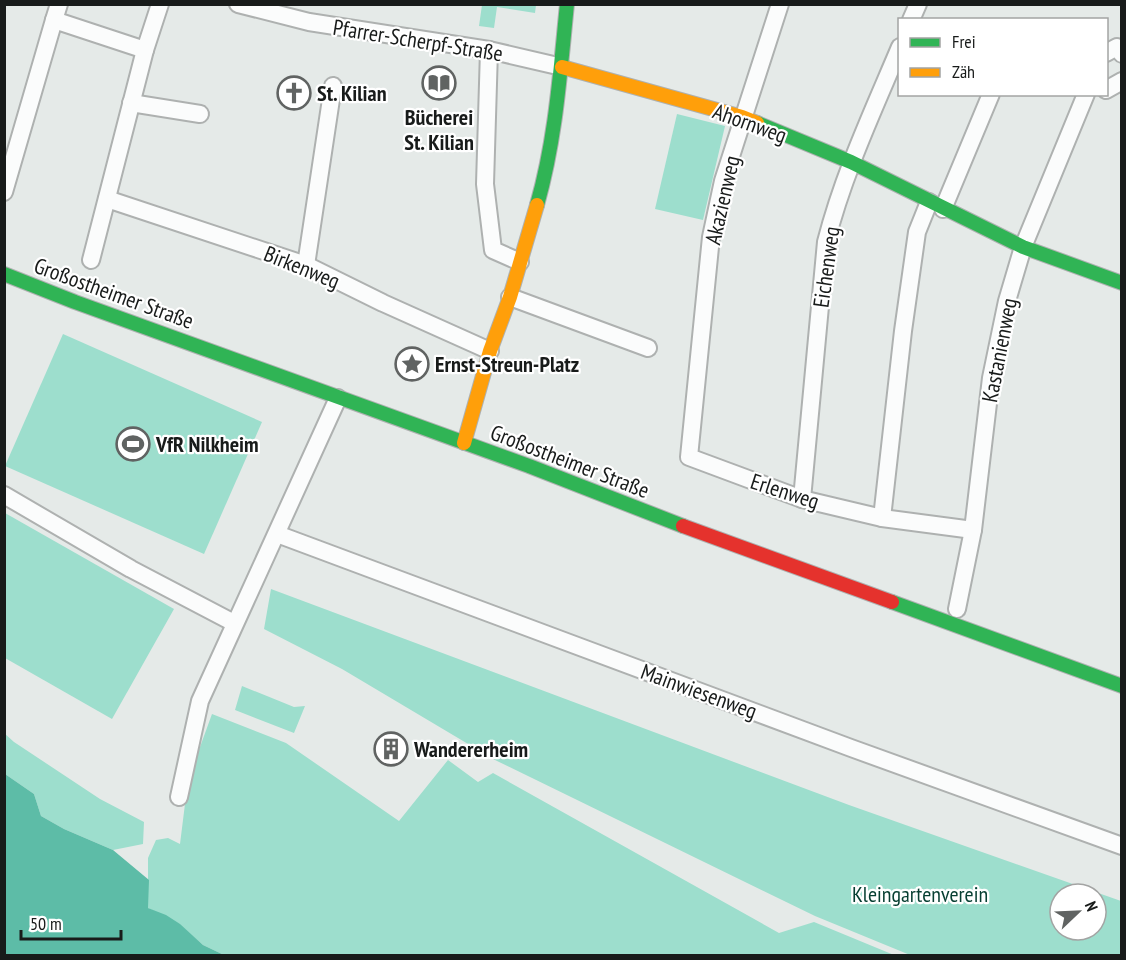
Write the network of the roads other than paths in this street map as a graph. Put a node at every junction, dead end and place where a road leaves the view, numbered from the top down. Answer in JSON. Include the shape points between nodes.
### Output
{"nodes":[{"id":1,"x":160,"y":4,"type":"edge"},
{"id":2,"x":238,"y":4,"type":"edge"},
{"id":3,"x":567,"y":4,"type":"edge"},
{"id":4,"x":780,"y":4,"type":"edge"},
{"id":5,"x":918,"y":4,"type":"edge"},
{"id":6,"x":56,"y":12,"type":"edge"},
{"id":7,"x":912,"y":18,"type":"edge"},
{"id":8,"x":145,"y":50,"type":"junction"},
{"id":9,"x":489,"y":50,"type":"junction"},
{"id":10,"x":898,"y":52,"type":"edge"},
{"id":11,"x":562,"y":67,"type":"junction"},
{"id":12,"x":1122,"y":81,"type":"edge"},
{"id":13,"x":333,"y":86,"type":"dead end"},
{"id":14,"x":1108,"y":89,"type":"edge"},
{"id":15,"x":990,"y":96,"type":"edge"},
{"id":16,"x":1089,"y":97,"type":"edge"},
{"id":17,"x":131,"y":103,"type":"junction"},
{"id":18,"x":200,"y":114,"type":"dead end"},
{"id":19,"x":742,"y":117,"type":"junction"},
{"id":20,"x":851,"y":162,"type":"junction"},
{"id":21,"x":4,"y":192,"type":"edge"},
{"id":22,"x":107,"y":199,"type":"junction"},
{"id":23,"x":936,"y":205,"type":"junction"},
{"id":24,"x":1023,"y":247,"type":"junction"},
{"id":25,"x":91,"y":260,"type":"dead end"},
{"id":26,"x":520,"y":262,"type":"junction"},
{"id":27,"x":306,"y":265,"type":"junction"},
{"id":28,"x":4,"y":274,"type":"edge"},
{"id":29,"x":1122,"y":283,"type":"edge"},
{"id":30,"x":510,"y":297,"type":"junction"},
{"id":31,"x":648,"y":348,"type":"dead end"},
{"id":32,"x":490,"y":351,"type":"junction"},
{"id":33,"x":698,"y":367,"type":"joint"},
{"id":34,"x":338,"y":398,"type":"junction"},
{"id":35,"x":464,"y":443,"type":"junction"},
{"id":36,"x":4,"y":495,"type":"edge"},
{"id":37,"x":802,"y":499,"type":"junction"},
{"id":38,"x":882,"y":518,"type":"junction"},
{"id":39,"x":973,"y":530,"type":"junction"},
{"id":40,"x":277,"y":534,"type":"junction"},
{"id":41,"x":957,"y":609,"type":"dead end"},
{"id":42,"x":234,"y":623,"type":"junction"},
{"id":43,"x":1122,"y":686,"type":"edge"},
{"id":44,"x":179,"y":797,"type":"dead end"},
{"id":45,"x":1122,"y":846,"type":"edge"}],
"edges":[{"from":1,"to":8,"type":"street"},
{"from":2,"to":9,"type":"street","name":"Pfarrer-Scherpf-Straße","via":[[309,22]]},
{"from":3,"to":11,"type":"main road"},
{"from":4,"to":19,"type":"street","name":"Akazienweg"},
{"from":5,"to":7,"type":"street"},
{"from":6,"to":8,"type":"street"},
{"from":6,"to":21,"type":"street"},
{"from":8,"to":17,"type":"street"},
{"from":9,"to":11,"type":"street","name":"Pfarrer-Scherpf-Straße"},
{"from":9,"to":26,"type":"street","via":[[485,184],[493,250]]},
{"from":10,"to":20,"type":"street","name":"Eichenweg"},
{"from":11,"to":19,"type":"main road","name":"Ahornweg"},
{"from":11,"to":26,"type":"main road","via":[[546,174]]},
{"from":12,"to":14,"type":"street"},
{"from":13,"to":27,"type":"street"},
{"from":15,"to":23,"type":"street"},
{"from":16,"to":24,"type":"street","name":"Kastanienweg"},
{"from":17,"to":18,"type":"street"},
{"from":17,"to":22,"type":"street"},
{"from":19,"to":20,"type":"main road","name":"Ahornweg"},
{"from":19,"to":33,"type":"street","name":"Akazienweg","via":[[711,237]]},
{"from":20,"to":23,"type":"main road","name":"Ahornweg"},
{"from":20,"to":37,"type":"street","name":"Eichenweg","via":[[826,242]]},
{"from":22,"to":25,"type":"street"},
{"from":22,"to":27,"type":"street","name":"Birkenweg"},
{"from":23,"to":24,"type":"main road","name":"Ahornweg"},
{"from":23,"to":38,"type":"street","via":[[917,232]]},
{"from":24,"to":29,"type":"main road","name":"Ahornweg"},
{"from":24,"to":39,"type":"street","name":"Kastanienweg","via":[[991,378]]},
{"from":26,"to":30,"type":"main road"},
{"from":27,"to":32,"type":"street","name":"Birkenweg"},
{"from":28,"to":34,"type":"main road","name":"Großostheimer Straße"},
{"from":30,"to":31,"type":"street"},
{"from":30,"to":32,"type":"main road"},
{"from":32,"to":35,"type":"main road"},
{"from":33,"to":37,"type":"street","name":"Erlenweg","via":[[689,457]]},
{"from":34,"to":35,"type":"main road","name":"Großostheimer Straße"},
{"from":34,"to":40,"type":"street"},
{"from":35,"to":43,"type":"main road","name":"Großostheimer Straße"},
{"from":36,"to":42,"type":"street"},
{"from":37,"to":38,"type":"street","name":"Erlenweg"},
{"from":38,"to":39,"type":"street","name":"Erlenweg"},
{"from":39,"to":41,"type":"street","name":"Kastanienweg"},
{"from":40,"to":42,"type":"street"},
{"from":40,"to":45,"type":"street","name":"Mainwiesenweg"},
{"from":42,"to":44,"type":"street","via":[[201,701]]}]}
